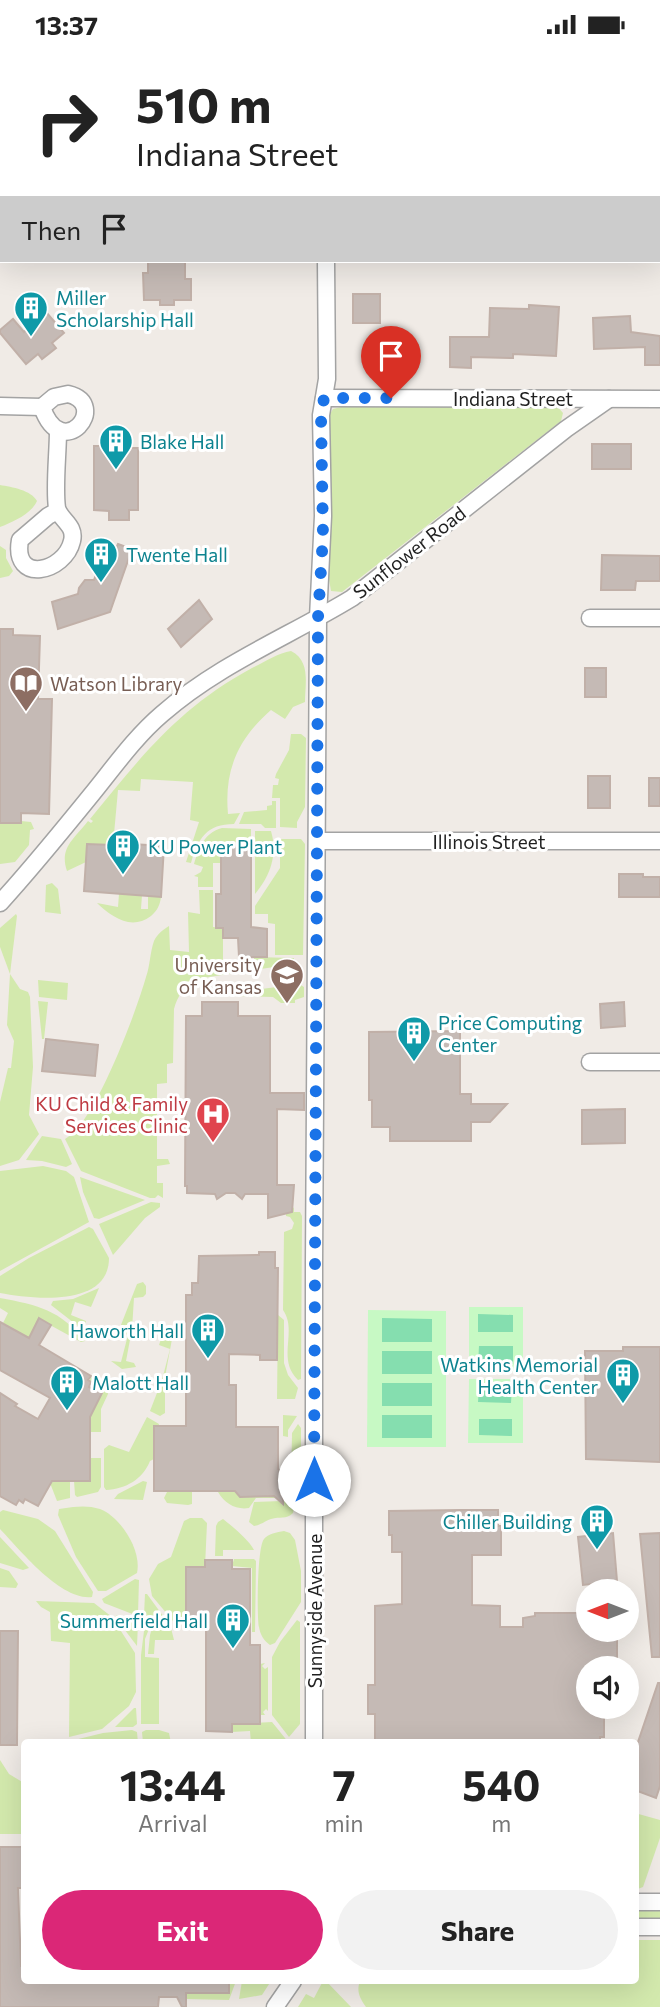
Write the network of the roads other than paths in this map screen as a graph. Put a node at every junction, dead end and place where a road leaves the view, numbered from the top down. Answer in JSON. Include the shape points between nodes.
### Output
{"nodes":[{"id":1,"x":326,"y":263,"type":"edge"},
{"id":2,"x":324,"y":398,"type":"junction"},
{"id":3,"x":609,"y":399,"type":"junction"},
{"id":4,"x":660,"y":399,"type":"edge"},
{"id":5,"x":0,"y":406,"type":"edge"},
{"id":6,"x":42,"y":407,"type":"junction"},
{"id":7,"x":58,"y":431,"type":"junction"},
{"id":8,"x":57,"y":511,"type":"dead end"},
{"id":9,"x":318,"y":618,"type":"junction"},
{"id":10,"x":590,"y":618,"type":"dead end"},
{"id":11,"x":660,"y":618,"type":"edge"},
{"id":12,"x":318,"y":841,"type":"junction"},
{"id":13,"x":660,"y":841,"type":"edge"},
{"id":14,"x":0,"y":904,"type":"edge"},
{"id":15,"x":590,"y":1062,"type":"dead end"},
{"id":16,"x":660,"y":1062,"type":"edge"},
{"id":17,"x":314,"y":1739,"type":"edge"},
{"id":18,"x":639,"y":1902,"type":"edge"},
{"id":19,"x":660,"y":1902,"type":"edge"},
{"id":20,"x":639,"y":1927,"type":"edge"},
{"id":21,"x":660,"y":1927,"type":"edge"},
{"id":22,"x":291,"y":1984,"type":"edge"},
{"id":23,"x":275,"y":2007,"type":"edge"}],
"edges":[{"from":1,"to":2,"type":"street","name":"Sunnyside Avenue"},
{"from":2,"to":3,"type":"street","name":"Indiana Street"},
{"from":2,"to":9,"type":"street","name":"Sunnyside Avenue"},
{"from":3,"to":4,"type":"street","name":"Indiana Street"},
{"from":3,"to":9,"type":"street","name":"Sunflower Road","via":[[352,598]]},
{"from":5,"to":6,"type":"street"},
{"from":6,"to":7,"type":"street"},
{"from":6,"to":7,"type":"street","via":[[54,397],[68,394],[83,403],[86,414],[81,425]]},
{"from":7,"to":8,"type":"street"},
{"from":9,"to":12,"type":"street","name":"Sunnyside Avenue"},
{"from":9,"to":14,"type":"street","name":"Sunflower Road","via":[[208,678],[159,716]]},
{"from":10,"to":11,"type":"street"},
{"from":12,"to":13,"type":"street","name":"Illinois Street"},
{"from":12,"to":17,"type":"street","name":"Sunnyside Avenue"},
{"from":15,"to":16,"type":"street"},
{"from":18,"to":19,"type":"street"},
{"from":20,"to":21,"type":"street"},
{"from":22,"to":23,"type":"street"}]}
